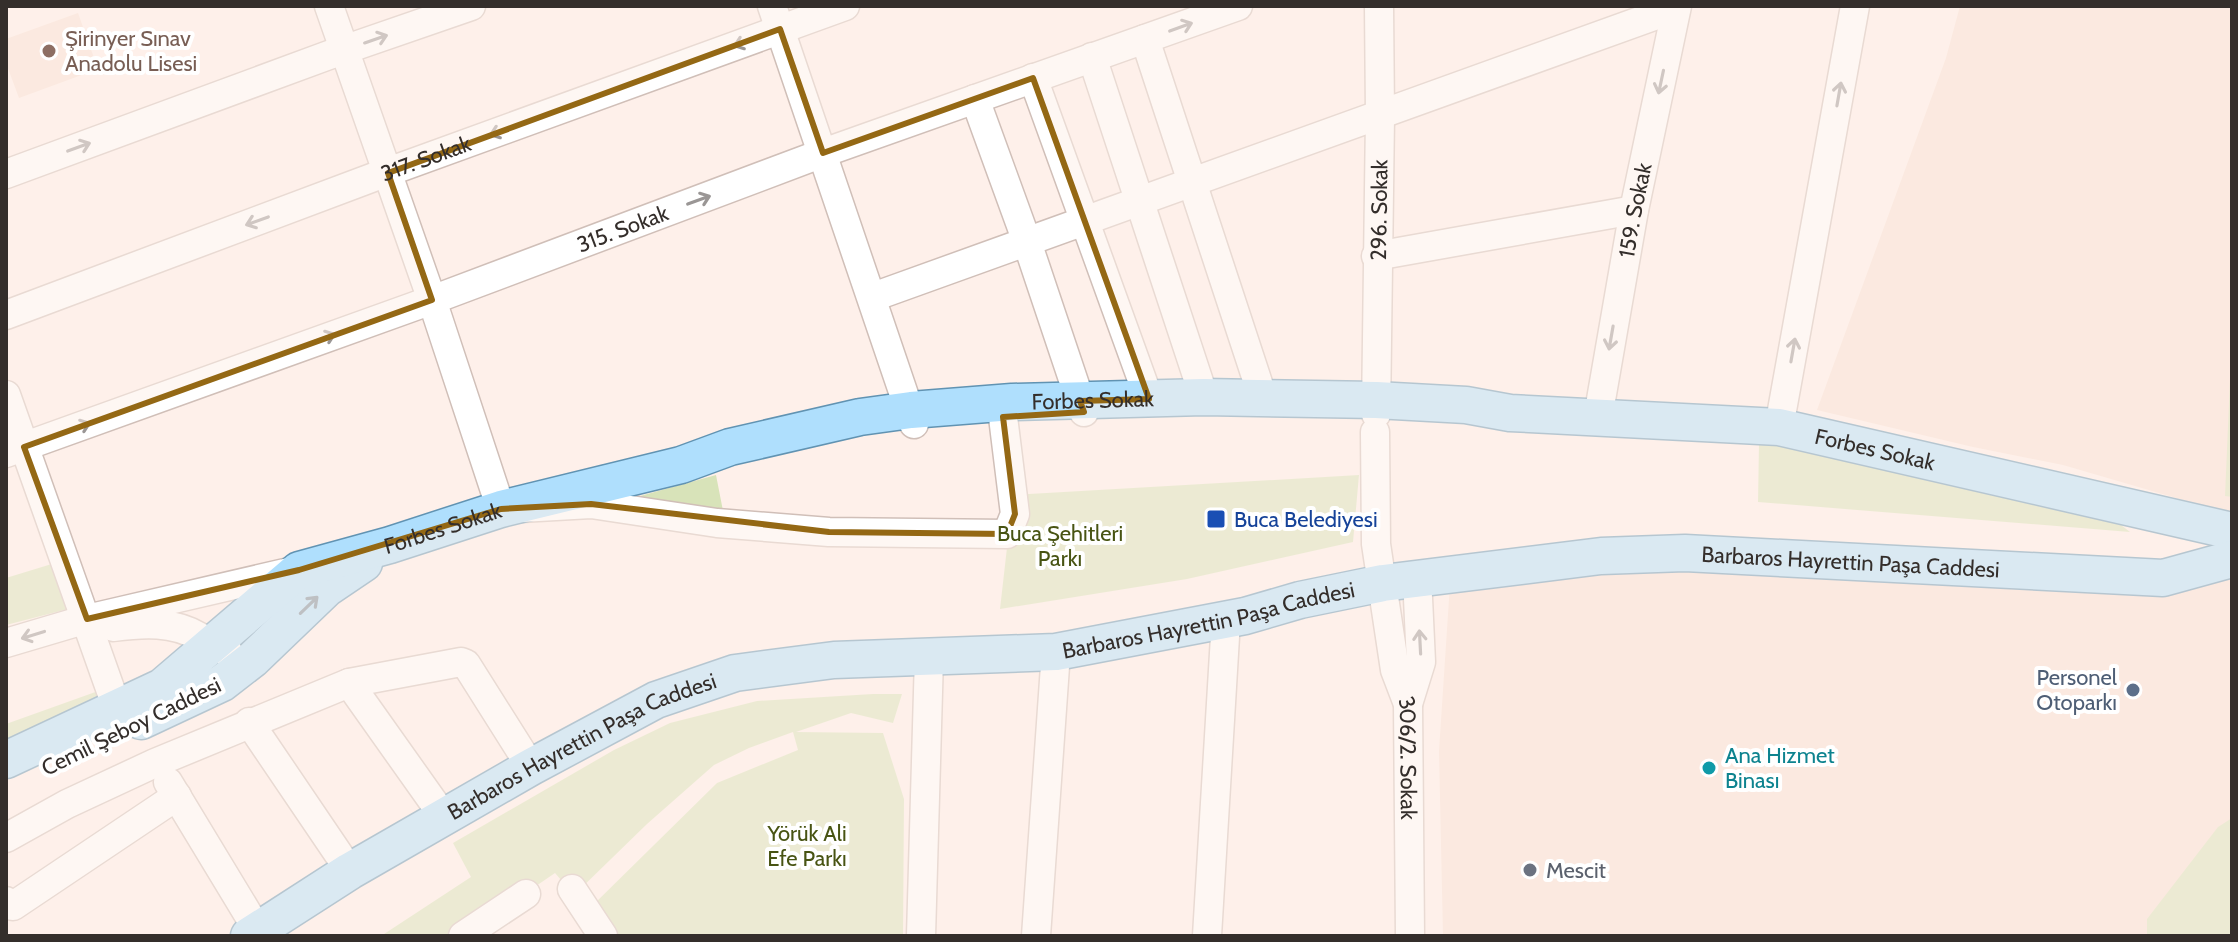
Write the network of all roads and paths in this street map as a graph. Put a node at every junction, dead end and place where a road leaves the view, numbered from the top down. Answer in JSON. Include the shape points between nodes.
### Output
{"nodes":[{"id":1,"x":329,"y":6,"type":"edge"},
{"id":2,"x":471,"y":6,"type":"edge"},
{"id":3,"x":845,"y":6,"type":"edge"},
{"id":4,"x":1238,"y":6,"type":"edge"},
{"id":5,"x":1379,"y":6,"type":"edge"},
{"id":6,"x":1855,"y":6,"type":"edge"},
{"id":7,"x":1677,"y":7,"type":"edge"},
{"id":8,"x":776,"y":17,"type":"edge"},
{"id":9,"x":1145,"y":39,"type":"junction"},
{"id":10,"x":342,"y":50,"type":"junction"},
{"id":11,"x":1092,"y":57,"type":"junction"},
{"id":12,"x":1033,"y":78,"type":"junction"},
{"id":13,"x":975,"y":99,"type":"junction"},
{"id":14,"x":1380,"y":116,"type":"junction"},
{"id":15,"x":823,"y":153,"type":"junction"},
{"id":16,"x":388,"y":173,"type":"junction"},
{"id":17,"x":6,"y":174,"type":"edge"},
{"id":18,"x":1193,"y":182,"type":"junction"},
{"id":19,"x":1141,"y":202,"type":"junction"},
{"id":20,"x":1634,"y":210,"type":"junction"},
{"id":21,"x":1086,"y":222,"type":"junction"},
{"id":22,"x":1027,"y":242,"type":"junction"},
{"id":23,"x":1376,"y":256,"type":"junction"},
{"id":24,"x":873,"y":297,"type":"junction"},
{"id":25,"x":432,"y":300,"type":"junction"},
{"id":26,"x":6,"y":315,"type":"edge"},
{"id":27,"x":6,"y":395,"type":"edge"},
{"id":28,"x":1204,"y":397,"type":"junction"},
{"id":29,"x":1263,"y":398,"type":"junction"},
{"id":30,"x":1149,"y":399,"type":"junction"},
{"id":31,"x":1082,"y":407,"type":"junction"},
{"id":32,"x":1375,"y":416,"type":"junction"},
{"id":33,"x":913,"y":417,"type":"junction"},
{"id":34,"x":1003,"y":417,"type":"junction"},
{"id":35,"x":1598,"y":417,"type":"junction"},
{"id":36,"x":1779,"y":427,"type":"junction"},
{"id":37,"x":15,"y":450,"type":"edge"},
{"id":38,"x":501,"y":509,"type":"junction"},
{"id":39,"x":2232,"y":531,"type":"edge"},
{"id":40,"x":390,"y":545,"type":"junction"},
{"id":41,"x":2232,"y":559,"type":"edge"},
{"id":42,"x":299,"y":570,"type":"junction"},
{"id":43,"x":1400,"y":580,"type":"junction"},
{"id":44,"x":189,"y":595,"type":"junction"},
{"id":45,"x":87,"y":619,"type":"junction"},
{"id":46,"x":1226,"y":620,"type":"junction"},
{"id":47,"x":222,"y":638,"type":"junction"},
{"id":48,"x":6,"y":643,"type":"edge"},
{"id":49,"x":1056,"y":652,"type":"junction"},
{"id":50,"x":929,"y":657,"type":"junction"},
{"id":51,"x":253,"y":659,"type":"junction"},
{"id":52,"x":349,"y":683,"type":"junction"},
{"id":53,"x":117,"y":708,"type":"junction"},
{"id":54,"x":249,"y":722,"type":"junction"},
{"id":55,"x":6,"y":760,"type":"edge"},
{"id":56,"x":155,"y":763,"type":"junction"},
{"id":57,"x":531,"y":767,"type":"junction"},
{"id":58,"x":6,"y":786,"type":"edge"},
{"id":59,"x":177,"y":796,"type":"junction"},
{"id":60,"x":444,"y":817,"type":"junction"},
{"id":61,"x":6,"y":838,"type":"edge"},
{"id":62,"x":350,"y":871,"type":"junction"},
{"id":63,"x":572,"y":889,"type":"dead end"},
{"id":64,"x":526,"y":894,"type":"dead end"},
{"id":65,"x":6,"y":901,"type":"edge"},
{"id":66,"x":253,"y":932,"type":"edge"},
{"id":67,"x":463,"y":936,"type":"edge"},
{"id":68,"x":603,"y":936,"type":"edge"},
{"id":69,"x":921,"y":936,"type":"edge"},
{"id":70,"x":1036,"y":936,"type":"edge"},
{"id":71,"x":1207,"y":936,"type":"edge"},
{"id":72,"x":1410,"y":936,"type":"edge"}],
"edges":[{"from":1,"to":10,"type":"street"},
{"from":10,"to":2,"type":"street","one_way":true},
{"from":3,"to":8,"type":"street","name":"317. Sokak"},
{"from":9,"to":4,"type":"street","name":"315. Sokak","one_way":true},
{"from":5,"to":14,"type":"street","name":"296. Sokak"},
{"from":36,"to":6,"type":"street","one_way":true},
{"from":7,"to":14,"type":"street"},
{"from":7,"to":20,"type":"street","name":"159. Sokak","one_way":true},
{"from":8,"to":15,"type":"street"},
{"from":8,"to":16,"type":"street","name":"317. Sokak","one_way":true},
{"from":9,"to":11,"type":"street","name":"315. Sokak"},
{"from":9,"to":18,"type":"street"},
{"from":10,"to":16,"type":"street"},
{"from":17,"to":10,"type":"street","one_way":true},
{"from":11,"to":12,"type":"street","name":"315. Sokak"},
{"from":11,"to":19,"type":"street"},
{"from":12,"to":13,"type":"street","name":"315. Sokak"},
{"from":12,"to":21,"type":"street"},
{"from":13,"to":15,"type":"street","name":"315. Sokak"},
{"from":13,"to":22,"type":"street"},
{"from":14,"to":18,"type":"street"},
{"from":14,"to":23,"type":"street","name":"296. Sokak"},
{"from":15,"to":24,"type":"street"},
{"from":25,"to":15,"type":"street","name":"315. Sokak","one_way":true},
{"from":16,"to":25,"type":"street"},
{"from":16,"to":26,"type":"street","name":"317. Sokak","one_way":true},
{"from":18,"to":19,"type":"street"},
{"from":18,"to":29,"type":"street"},
{"from":19,"to":21,"type":"street"},
{"from":19,"to":28,"type":"street"},
{"from":20,"to":23,"type":"street"},
{"from":20,"to":35,"type":"street","name":"159. Sokak","one_way":true},
{"from":21,"to":22,"type":"street"},
{"from":21,"to":30,"type":"street"},
{"from":22,"to":24,"type":"street"},
{"from":22,"to":31,"type":"street"},
{"from":23,"to":32,"type":"street","name":"296. Sokak"},
{"from":24,"to":33,"type":"street"},
{"from":37,"to":25,"type":"street","name":"315. Sokak","one_way":true},
{"from":25,"to":38,"type":"street"},
{"from":27,"to":37,"type":"street"},
{"from":28,"to":29,"type":"main road","name":"Forbes Sokak"},
{"from":28,"to":30,"type":"main road","name":"Forbes Sokak"},
{"from":29,"to":32,"type":"main road","name":"Forbes Sokak"},
{"from":30,"to":31,"type":"main road","name":"Forbes Sokak"},
{"from":31,"to":32,"type":"main road","name":"Forbes Sokak"},
{"from":31,"to":33,"type":"main road","name":"Forbes Sokak","via":[[1012,402]]},
{"from":31,"to":34,"type":"main road","name":"Forbes Sokak"},
{"from":32,"to":35,"type":"main road","name":"Forbes Sokak","via":[[1466,405]]},
{"from":32,"to":43,"type":"street","name":"296. Sokak","via":[[1376,544]]},
{"from":33,"to":34,"type":"main road","name":"Forbes Sokak"},
{"from":33,"to":38,"type":"main road","name":"Forbes Sokak","via":[[860,417]]},
{"from":34,"to":38,"type":"street","via":[[1015,514],[1007,534],[829,532],[717,523],[591,504]]},
{"from":35,"to":36,"type":"main road","name":"Forbes Sokak"},
{"from":36,"to":39,"type":"main road","name":"Forbes Sokak"},
{"from":37,"to":45,"type":"street"},
{"from":38,"to":40,"type":"main road","name":"Forbes Sokak"},
{"from":40,"to":42,"type":"main road","name":"Forbes Sokak"},
{"from":51,"to":40,"type":"main road","name":"Cemil Şeboy Caddesi","one_way":true,"via":[[327,588]]},
{"from":41,"to":43,"type":"main road","name":"Barbaros Hayrettin Paşa Caddesi","via":[[2163,578],[1685,553],[1601,556]]},
{"from":42,"to":44,"type":"street","name":"Forbes Sokak"},
{"from":42,"to":47,"type":"main road","name":"Forbes Sokak"},
{"from":43,"to":46,"type":"main road","name":"Barbaros Hayrettin Paşa Caddesi"},
{"from":43,"to":72,"type":"street","name":"306/2. Sokak","via":[[1395,670],[1408,704]]},
{"from":44,"to":45,"type":"street","name":"Forbes Sokak"},
{"from":44,"to":47,"type":"street","via":[[209,608]]},
{"from":45,"to":47,"type":"street","via":[[105,629],[173,625],[201,637]]},
{"from":45,"to":48,"type":"street","name":"Forbes Sokak","one_way":true},
{"from":45,"to":53,"type":"street"},
{"from":46,"to":49,"type":"main road","name":"Barbaros Hayrettin Paşa Caddesi"},
{"from":46,"to":71,"type":"street"},
{"from":47,"to":51,"type":"street"},
{"from":47,"to":53,"type":"main road","name":"Forbes Sokak","via":[[162,687]]},
{"from":49,"to":50,"type":"main road","name":"Barbaros Hayrettin Paşa Caddesi"},
{"from":49,"to":70,"type":"street"},
{"from":50,"to":57,"type":"main road","name":"Barbaros Hayrettin Paşa Caddesi","via":[[834,660],[735,673],[656,700]]},
{"from":50,"to":69,"type":"street"},
{"from":51,"to":58,"type":"main road","name":"Cemil Şeboy Caddesi","via":[[222,683]]},
{"from":52,"to":54,"type":"street"},
{"from":52,"to":57,"type":"street","via":[[466,664]]},
{"from":52,"to":60,"type":"street"},
{"from":53,"to":55,"type":"main road","name":"Forbes Sokak"},
{"from":54,"to":56,"type":"street"},
{"from":54,"to":62,"type":"street"},
{"from":56,"to":59,"type":"street"},
{"from":56,"to":61,"type":"street"},
{"from":57,"to":60,"type":"main road","name":"Barbaros Hayrettin Paşa Caddesi"},
{"from":59,"to":65,"type":"street","via":[[13,906]]},
{"from":59,"to":66,"type":"street"},
{"from":60,"to":62,"type":"main road","name":"Barbaros Hayrettin Paşa Caddesi"},
{"from":62,"to":66,"type":"main road","name":"Barbaros Hayrettin Paşa Caddesi"},
{"from":63,"to":68,"type":"street"},
{"from":64,"to":67,"type":"street"}]}
